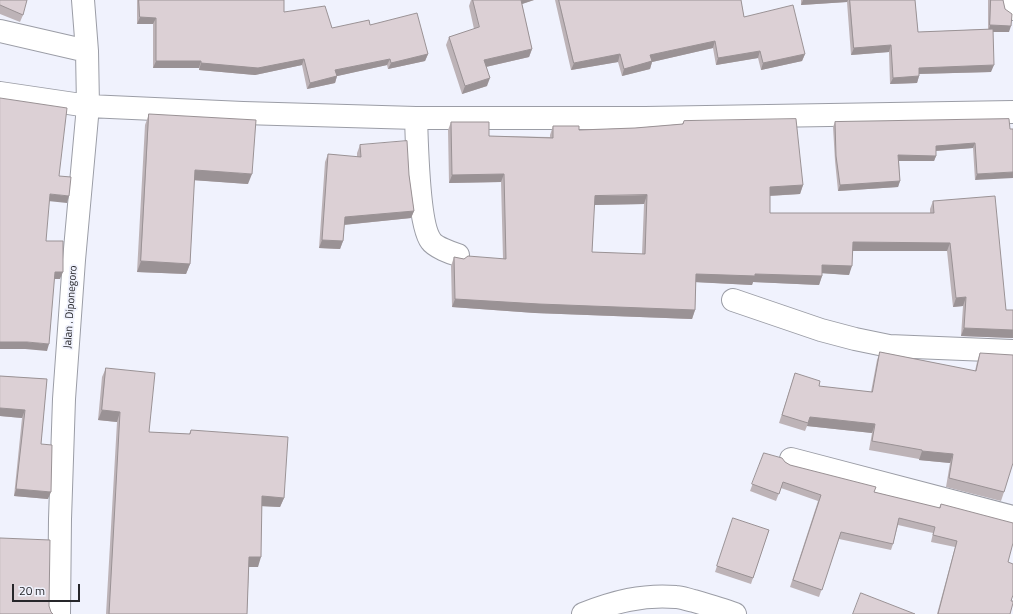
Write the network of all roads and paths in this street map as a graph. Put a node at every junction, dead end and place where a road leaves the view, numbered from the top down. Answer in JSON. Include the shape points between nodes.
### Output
{"nodes":[{"id":1,"x":83,"y":0,"type":"edge"},
{"id":2,"x":1012,"y":0,"type":"edge"},
{"id":3,"x":1013,"y":9,"type":"edge"},
{"id":4,"x":0,"y":31,"type":"edge"},
{"id":5,"x":87,"y":51,"type":"junction"},
{"id":6,"x":0,"y":93,"type":"edge"},
{"id":7,"x":88,"y":106,"type":"junction"},
{"id":8,"x":1013,"y":112,"type":"edge"},
{"id":9,"x":416,"y":118,"type":"junction"},
{"id":10,"x":458,"y":255,"type":"dead end"},
{"id":11,"x":733,"y":300,"type":"dead end"},
{"id":12,"x":1013,"y":351,"type":"edge"},
{"id":13,"x":791,"y":459,"type":"dead end"},
{"id":14,"x":1013,"y":517,"type":"edge"},
{"id":15,"x":59,"y":614,"type":"edge"},
{"id":16,"x":583,"y":614,"type":"edge"},
{"id":17,"x":735,"y":614,"type":"edge"}],
"edges":[{"from":1,"to":5,"type":"street","name":"Jalan . Diponegoro"},
{"from":2,"to":3,"type":"street"},
{"from":4,"to":5,"type":"street"},
{"from":5,"to":7,"type":"street","name":"Jalan . Diponegoro"},
{"from":6,"to":7,"type":"street"},
{"from":7,"to":9,"type":"street"},
{"from":7,"to":15,"type":"street","name":"Jalan . Diponegoro","via":[[64,399]]},
{"from":8,"to":9,"type":"street","via":[[645,118]]},
{"from":9,"to":10,"type":"street","via":[[421,199],[426,231],[431,241]]},
{"from":11,"to":12,"type":"street","via":[[821,330],[889,346]]},
{"from":13,"to":14,"type":"street"},
{"from":16,"to":17,"type":"street","via":[[607,605],[650,596],[678,597]]}]}
